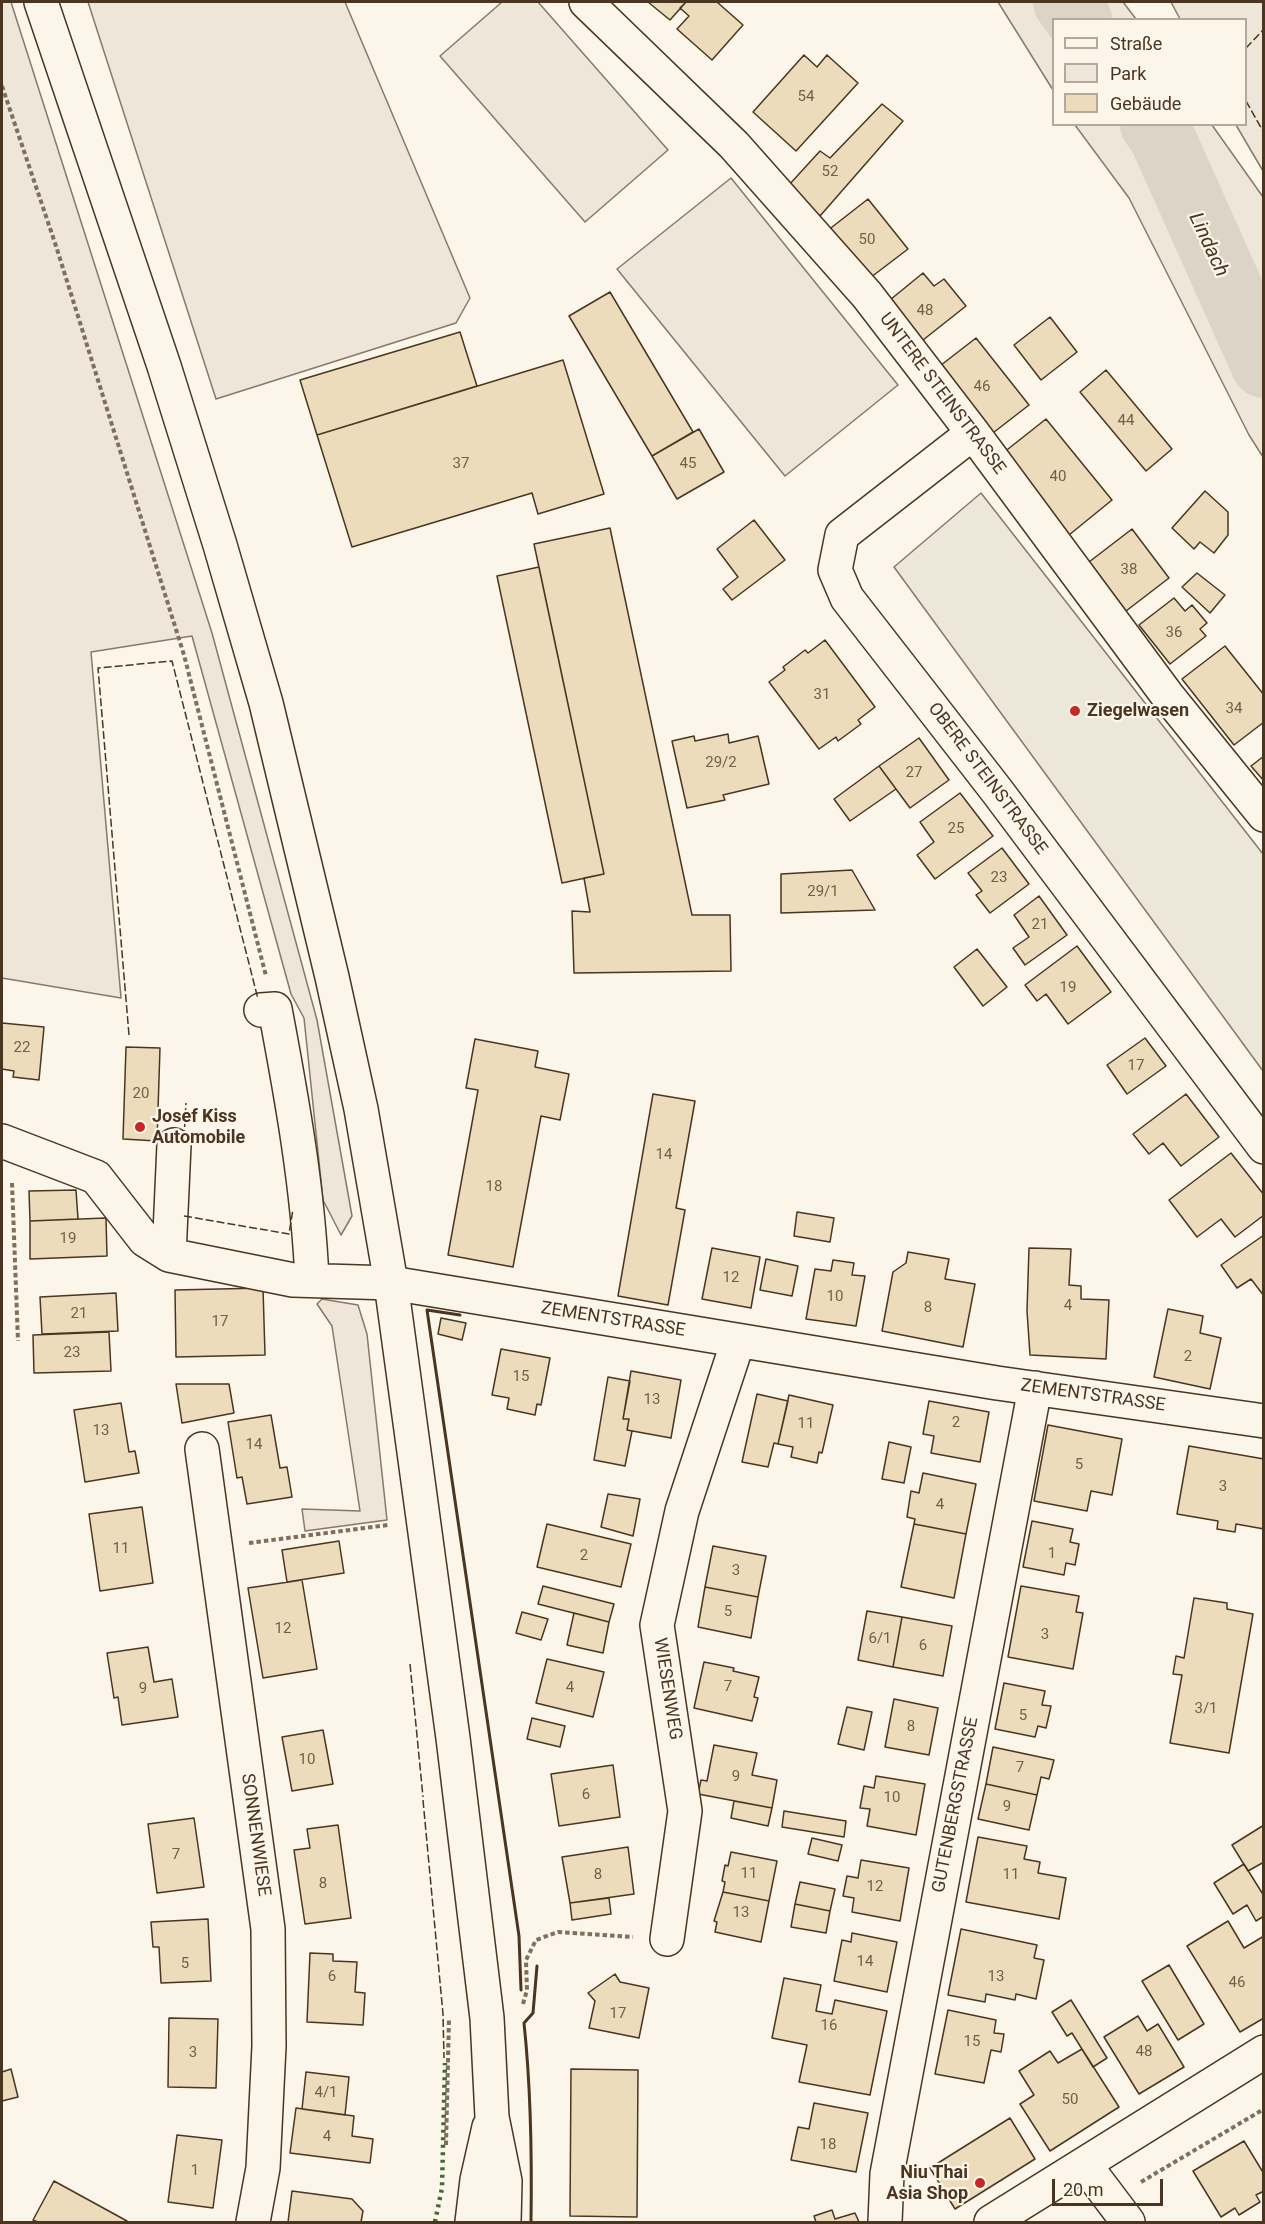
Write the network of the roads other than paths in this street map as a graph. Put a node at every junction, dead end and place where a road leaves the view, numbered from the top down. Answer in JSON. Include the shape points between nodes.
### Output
{"nodes":[{"id":1,"x":41,"y":2,"type":"edge"},
{"id":2,"x":586,"y":2,"type":"edge"},
{"id":3,"x":973,"y":433,"type":"junction"},
{"id":4,"x":1263,"y":815,"type":"edge"},
{"id":5,"x":268,"y":1010,"type":"road end"},
{"id":6,"x":7,"y":1144,"type":"edge"},
{"id":7,"x":174,"y":1146,"type":"dead end"},
{"id":8,"x":1263,"y":1147,"type":"edge"},
{"id":9,"x":169,"y":1255,"type":"junction"},
{"id":10,"x":312,"y":1280,"type":"junction"},
{"id":11,"x":390,"y":1283,"type":"junction"},
{"id":12,"x":738,"y":1341,"type":"junction"},
{"id":13,"x":1035,"y":1388,"type":"junction"},
{"id":14,"x":1263,"y":1421,"type":"edge"},
{"id":15,"x":202,"y":1449,"type":"dead end"},
{"id":16,"x":667,"y":1939,"type":"road end"},
{"id":17,"x":1263,"y":2052,"type":"edge"},
{"id":18,"x":492,"y":2116,"type":"junction"},
{"id":19,"x":1085,"y":2165,"type":"junction"},
{"id":20,"x":1120,"y":2211,"type":"edge"},
{"id":21,"x":253,"y":2223,"type":"edge"},
{"id":22,"x":472,"y":2223,"type":"edge"},
{"id":23,"x":504,"y":2223,"type":"edge"},
{"id":24,"x":885,"y":2223,"type":"edge"},
{"id":25,"x":992,"y":2223,"type":"edge"}],
"edges":[{"from":1,"to":11,"type":"street","via":[[164,366],[266,703],[335,988]]},
{"from":2,"to":3,"type":"street","name":"UNTERE STEINSTRASSE","via":[[734,145],[867,296]]},
{"from":3,"to":4,"type":"street","name":"UNTERE STEINSTRASSE","via":[[1167,695]]},
{"from":3,"to":8,"type":"street","name":"OBERE STEINSTRASSE","via":[[842,535],[835,570],[847,598]]},
{"from":5,"to":10,"type":"street","via":[[294,1110],[310,1221]]},
{"from":6,"to":9,"type":"street","name":"ZEMENTSTRASSE","via":[[96,1177],[145,1240]]},
{"from":7,"to":9,"type":"street"},
{"from":9,"to":10,"type":"street","name":"ZEMENTSTRASSE","via":[[293,1280]]},
{"from":10,"to":11,"type":"street","name":"ZEMENTSTRASSE"},
{"from":11,"to":12,"type":"street","name":"ZEMENTSTRASSE"},
{"from":11,"to":18,"type":"street","via":[[453,1738],[487,2018]]},
{"from":12,"to":13,"type":"street","name":"ZEMENTSTRASSE"},
{"from":12,"to":16,"type":"street","name":"WIESENWEG","via":[[682,1511],[657,1626],[685,1811]]},
{"from":13,"to":14,"type":"street","name":"ZEMENTSTRASSE"},
{"from":13,"to":24,"type":"street","name":"GUTENBERGSTRASSE","via":[[889,2162]]},
{"from":15,"to":21,"type":"street","name":"SONNENWIESE","via":[[268,1929],[263,2168]]},
{"from":17,"to":19,"type":"street"},
{"from":18,"to":22,"type":"street"},
{"from":18,"to":23,"type":"street","via":[[505,2181]]},
{"from":19,"to":20,"type":"street"},
{"from":19,"to":25,"type":"street"}]}
